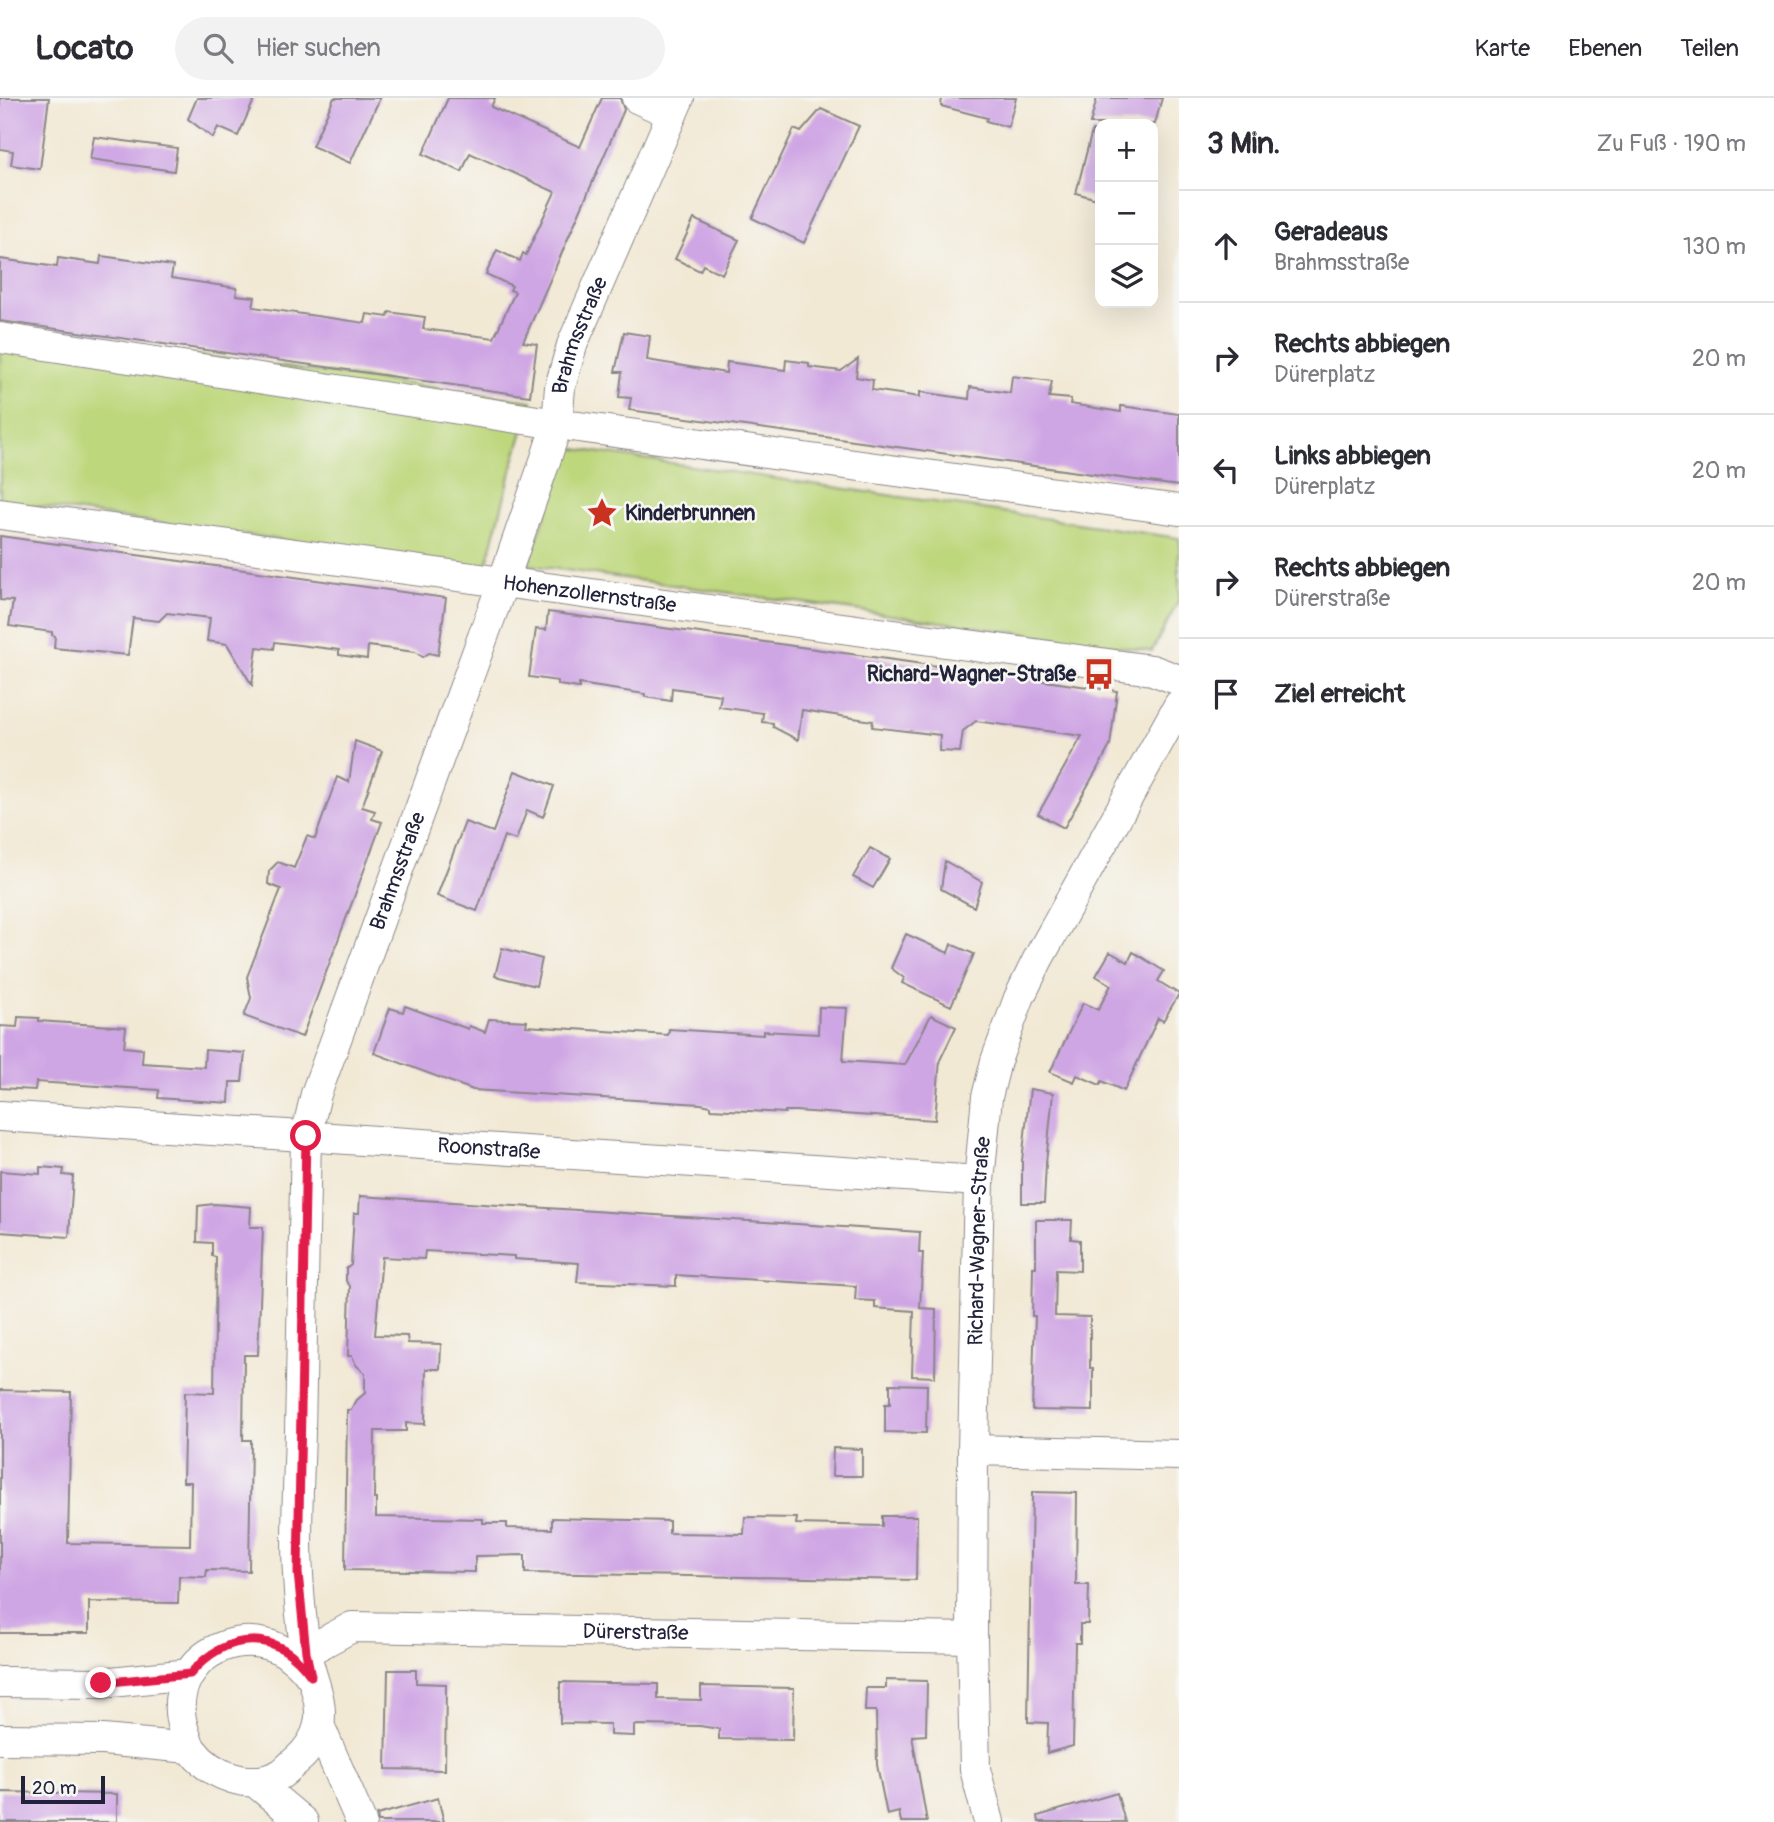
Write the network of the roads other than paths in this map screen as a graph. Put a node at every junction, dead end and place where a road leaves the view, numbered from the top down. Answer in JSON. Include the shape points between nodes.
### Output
{"nodes":[{"id":1,"x":637,"y":98,"type":"edge"},
{"id":2,"x":675,"y":106,"type":"edge"},
{"id":3,"x":0,"y":338,"type":"edge"},
{"id":4,"x":558,"y":424,"type":"junction"},
{"id":5,"x":1179,"y":510,"type":"edge"},
{"id":6,"x":0,"y":514,"type":"edge"},
{"id":7,"x":503,"y":582,"type":"junction"},
{"id":8,"x":1179,"y":680,"type":"edge"},
{"id":9,"x":1179,"y":705,"type":"edge"},
{"id":10,"x":0,"y":1116,"type":"edge"},
{"id":11,"x":306,"y":1136,"type":"junction"},
{"id":12,"x":979,"y":1181,"type":"junction"},
{"id":13,"x":973,"y":1450,"type":"junction"},
{"id":14,"x":1179,"y":1455,"type":"edge"},
{"id":15,"x":972,"y":1638,"type":"junction"},
{"id":16,"x":309,"y":1664,"type":"junction"},
{"id":17,"x":190,"y":1674,"type":"junction"},
{"id":18,"x":0,"y":1682,"type":"edge"},
{"id":19,"x":319,"y":1725,"type":"junction"},
{"id":20,"x":0,"y":1739,"type":"edge"},
{"id":21,"x":190,"y":1748,"type":"junction"},
{"id":22,"x":254,"y":1781,"type":"junction"},
{"id":23,"x":303,"y":1822,"type":"edge"},
{"id":24,"x":361,"y":1822,"type":"edge"},
{"id":25,"x":989,"y":1822,"type":"edge"}],
"edges":[{"from":1,"to":2,"type":"street"},
{"from":2,"to":4,"type":"street","name":"Brahmsstraße","via":[[572,345],[560,387]]},
{"from":3,"to":4,"type":"street"},
{"from":4,"to":5,"type":"street"},
{"from":4,"to":7,"type":"street","name":"Brahmsstraße"},
{"from":6,"to":7,"type":"street","name":"Hohenzollernstraße"},
{"from":7,"to":8,"type":"street","name":"Hohenzollernstraße","via":[[1152,670]]},
{"from":7,"to":11,"type":"street","name":"Brahmsstraße","via":[[361,965]]},
{"from":9,"to":12,"type":"street","name":"Richard-Wagner-Straße","via":[[1038,959],[1004,1033],[987,1097]]},
{"from":10,"to":11,"type":"street","name":"Roonstraße"},
{"from":11,"to":12,"type":"street","name":"Roonstraße"},
{"from":11,"to":16,"type":"street","name":"Brahmsstraße","via":[[298,1573]]},
{"from":12,"to":13,"type":"street","name":"Richard-Wagner-Straße"},
{"from":13,"to":14,"type":"street"},
{"from":13,"to":15,"type":"street","name":"Richard-Wagner-Straße"},
{"from":15,"to":16,"type":"street","name":"Dürerstraße","via":[[352,1628]]},
{"from":15,"to":25,"type":"street","name":"Richard-Wagner-Straße","via":[[975,1769]]},
{"from":16,"to":17,"type":"street","via":[[302,1664],[284,1649],[255,1640],[225,1645],[204,1657]]},
{"from":16,"to":19,"type":"street","via":[[319,1698]]},
{"from":17,"to":18,"type":"street","via":[[101,1683]]},
{"from":17,"to":21,"type":"street","via":[[181,1697],[180,1717]]},
{"from":19,"to":22,"type":"street","via":[[307,1752],[280,1774]]},
{"from":19,"to":24,"type":"street"},
{"from":20,"to":21,"type":"street","via":[[103,1740]]},
{"from":21,"to":22,"type":"street","via":[[219,1774]]},
{"from":22,"to":23,"type":"street"}]}
